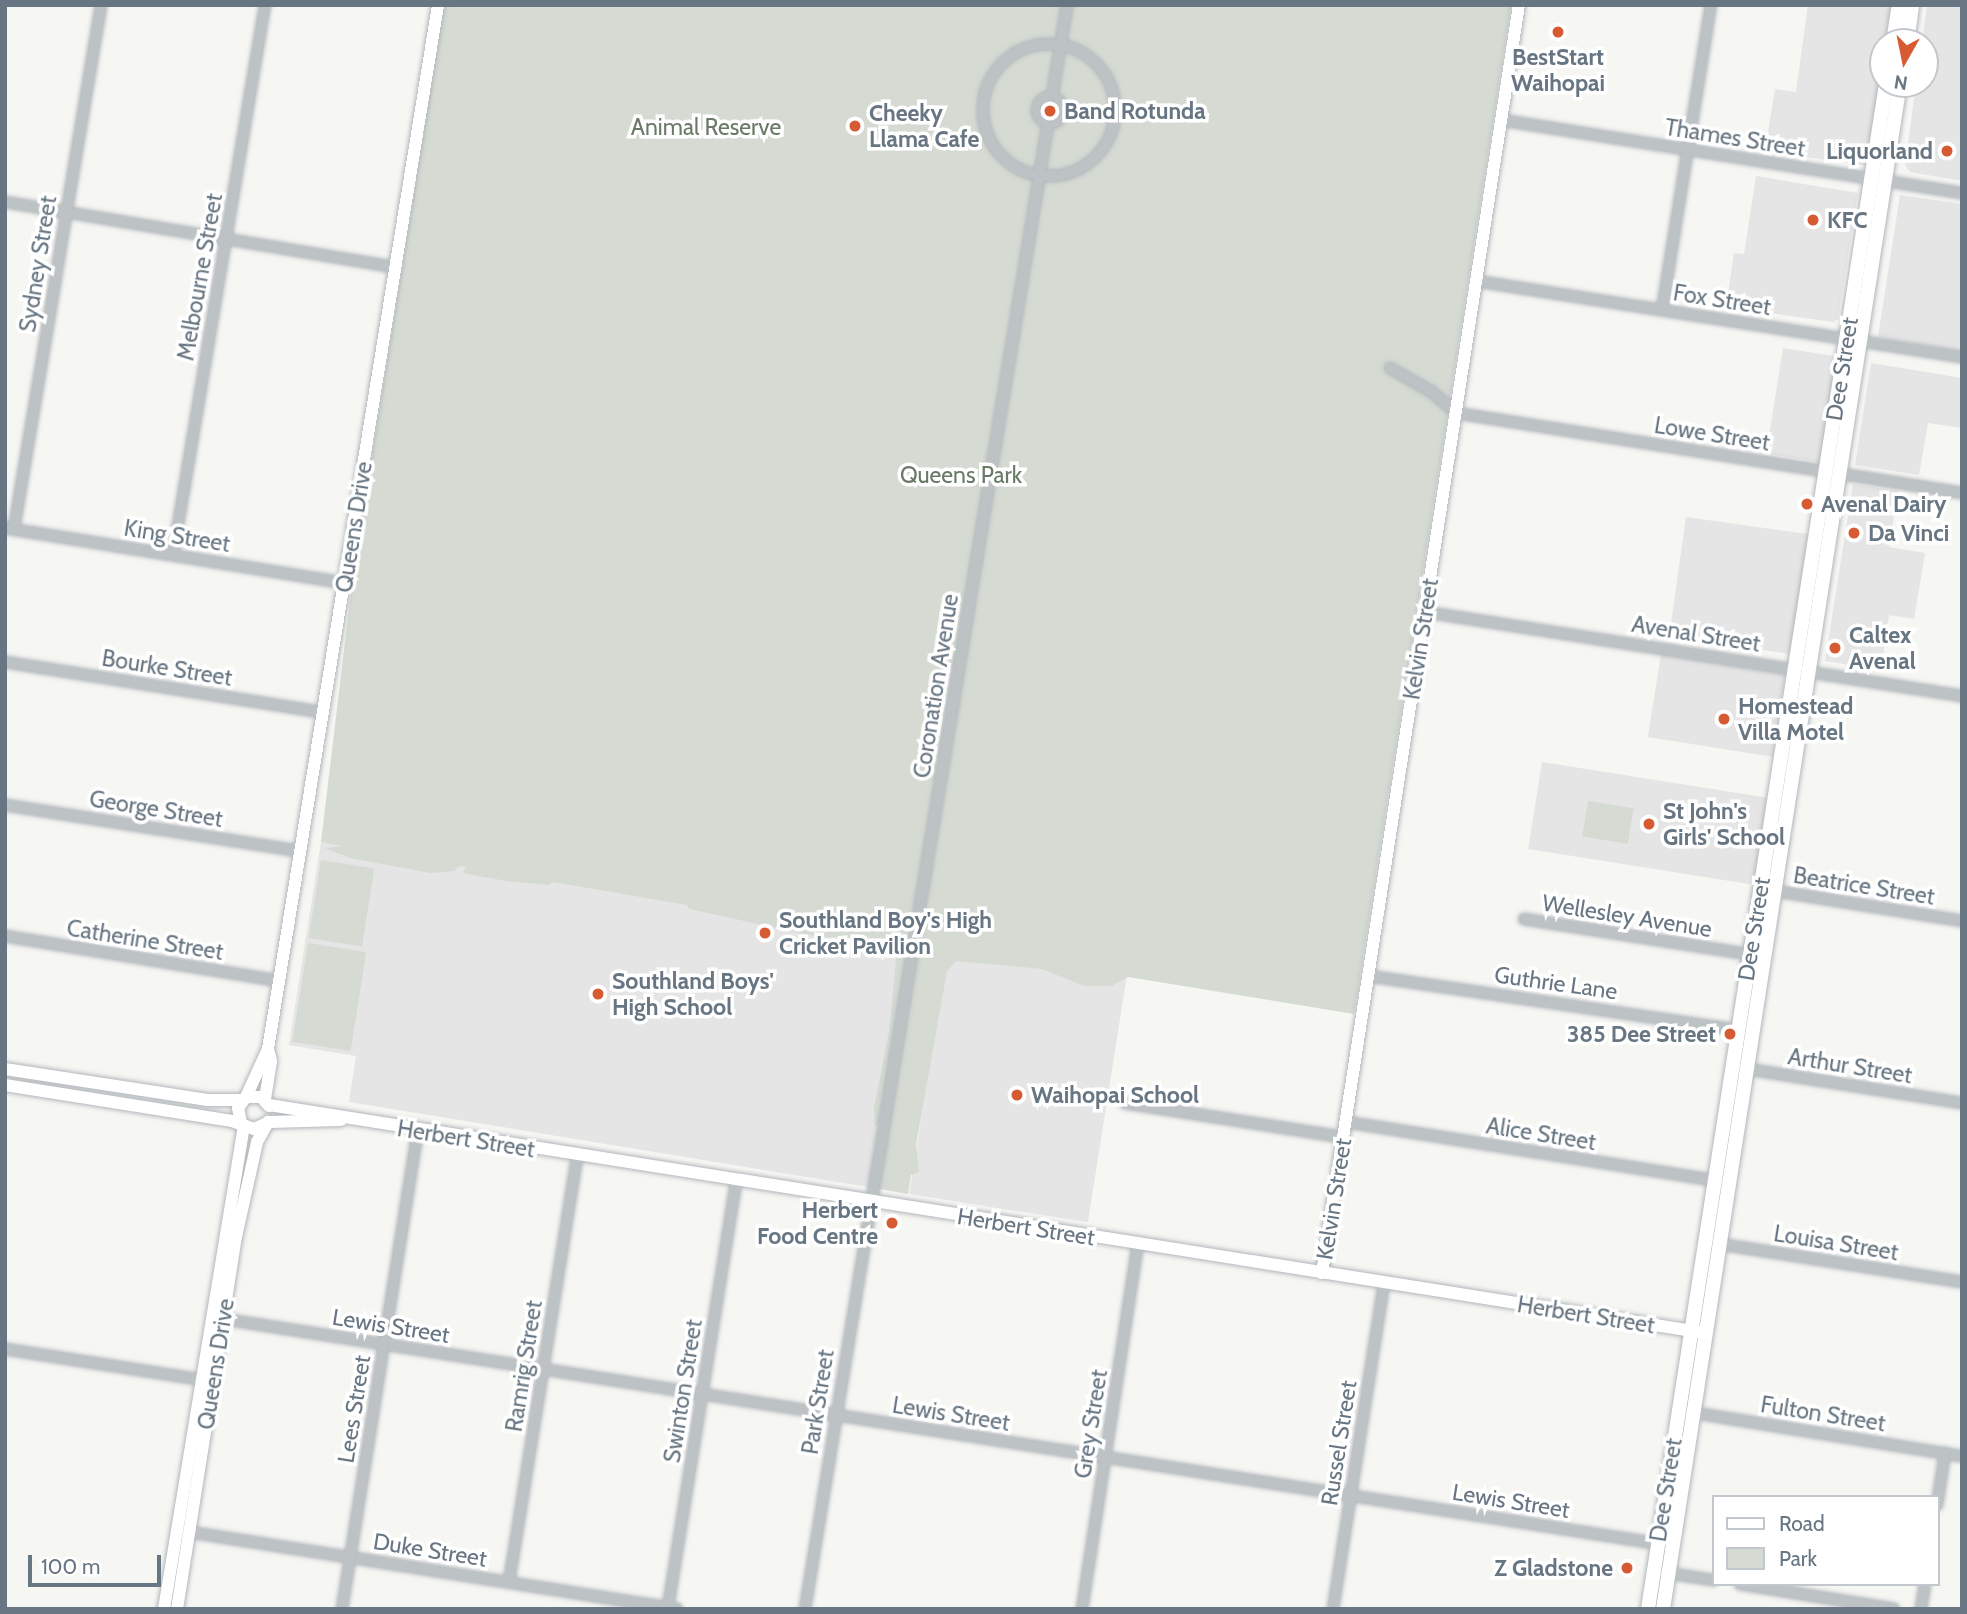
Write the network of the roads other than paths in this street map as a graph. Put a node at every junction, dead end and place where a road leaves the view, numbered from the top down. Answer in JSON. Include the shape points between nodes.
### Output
{"nodes":[{"id":1,"x":101,"y":5,"type":"edge"},
{"id":2,"x":265,"y":5,"type":"edge"},
{"id":3,"x":438,"y":5,"type":"edge"},
{"id":4,"x":1067,"y":5,"type":"edge"},
{"id":5,"x":1519,"y":5,"type":"edge"},
{"id":6,"x":1711,"y":5,"type":"edge"},
{"id":7,"x":1899,"y":5,"type":"edge"},
{"id":8,"x":1912,"y":5,"type":"edge"},
{"id":9,"x":1895,"y":28,"type":"edge"},
{"id":10,"x":1909,"y":28,"type":"edge"},
{"id":11,"x":1061,"y":44,"type":"junction"},
{"id":12,"x":1052,"y":97,"type":"junction"},
{"id":13,"x":1885,"y":98,"type":"edge"},
{"id":14,"x":1897,"y":98,"type":"edge"},
{"id":15,"x":1501,"y":120,"type":"junction"},
{"id":16,"x":1048,"y":123,"type":"junction"},
{"id":17,"x":1688,"y":150,"type":"junction"},
{"id":18,"x":1039,"y":176,"type":"junction"},
{"id":19,"x":1878,"y":180,"type":"junction"},
{"id":20,"x":1962,"y":193,"type":"edge"},
{"id":21,"x":5,"y":202,"type":"edge"},
{"id":22,"x":67,"y":212,"type":"junction"},
{"id":23,"x":226,"y":239,"type":"junction"},
{"id":24,"x":393,"y":267,"type":"junction"},
{"id":25,"x":1476,"y":281,"type":"junction"},
{"id":26,"x":1662,"y":310,"type":"junction"},
{"id":27,"x":1854,"y":340,"type":"junction"},
{"id":28,"x":1962,"y":357,"type":"edge"},
{"id":29,"x":1390,"y":368,"type":"dead end"},
{"id":30,"x":1456,"y":413,"type":"junction"},
{"id":31,"x":1833,"y":473,"type":"junction"},
{"id":32,"x":1962,"y":493,"type":"edge"},
{"id":33,"x":9,"y":528,"type":"edge"},
{"id":34,"x":173,"y":555,"type":"junction"},
{"id":35,"x":343,"y":583,"type":"junction"},
{"id":36,"x":1425,"y":612,"type":"junction"},
{"id":37,"x":5,"y":662,"type":"edge"},
{"id":38,"x":1802,"y":671,"type":"junction"},
{"id":39,"x":1962,"y":696,"type":"edge"},
{"id":40,"x":322,"y":712,"type":"junction"},
{"id":41,"x":5,"y":805,"type":"edge"},
{"id":42,"x":300,"y":851,"type":"junction"},
{"id":43,"x":1768,"y":890,"type":"junction"},
{"id":44,"x":1524,"y":919,"type":"dead end"},
{"id":45,"x":1962,"y":921,"type":"edge"},
{"id":46,"x":5,"y":936,"type":"edge"},
{"id":47,"x":1757,"y":956,"type":"junction"},
{"id":48,"x":1368,"y":976,"type":"junction"},
{"id":49,"x":279,"y":981,"type":"junction"},
{"id":50,"x":1739,"y":1030,"type":"junction"},
{"id":51,"x":268,"y":1049,"type":"junction"},
{"id":52,"x":1740,"y":1068,"type":"junction"},
{"id":53,"x":5,"y":1069,"type":"edge"},
{"id":54,"x":39,"y":1074,"type":"junction"},
{"id":55,"x":5,"y":1084,"type":"edge"},
{"id":56,"x":36,"y":1089,"type":"junction"},
{"id":57,"x":244,"y":1099,"type":"junction"},
{"id":58,"x":267,"y":1102,"type":"junction"},
{"id":59,"x":1125,"y":1103,"type":"dead end"},
{"id":60,"x":1962,"y":1103,"type":"edge"},
{"id":61,"x":346,"y":1120,"type":"junction"},
{"id":62,"x":268,"y":1122,"type":"junction"},
{"id":63,"x":1346,"y":1122,"type":"junction"},
{"id":64,"x":242,"y":1124,"type":"junction"},
{"id":65,"x":418,"y":1131,"type":"junction"},
{"id":66,"x":1343,"y":1137,"type":"junction"},
{"id":67,"x":577,"y":1156,"type":"junction"},
{"id":68,"x":736,"y":1181,"type":"junction"},
{"id":69,"x":1722,"y":1182,"type":"junction"},
{"id":70,"x":869,"y":1202,"type":"junction"},
{"id":71,"x":1712,"y":1243,"type":"junction"},
{"id":72,"x":1138,"y":1244,"type":"junction"},
{"id":73,"x":1322,"y":1273,"type":"junction"},
{"id":74,"x":1962,"y":1282,"type":"edge"},
{"id":75,"x":1384,"y":1283,"type":"junction"},
{"id":76,"x":223,"y":1319,"type":"junction"},
{"id":77,"x":1698,"y":1332,"type":"junction"},
{"id":78,"x":384,"y":1344,"type":"junction"},
{"id":79,"x":5,"y":1349,"type":"edge"},
{"id":80,"x":543,"y":1369,"type":"junction"},
{"id":81,"x":207,"y":1381,"type":"junction"},
{"id":82,"x":702,"y":1394,"type":"junction"},
{"id":83,"x":1686,"y":1412,"type":"junction"},
{"id":84,"x":835,"y":1415,"type":"junction"},
{"id":85,"x":1945,"y":1453,"type":"junction"},
{"id":86,"x":1962,"y":1456,"type":"edge"},
{"id":87,"x":1105,"y":1457,"type":"junction"},
{"id":88,"x":1351,"y":1495,"type":"junction"},
{"id":89,"x":1939,"y":1495,"type":"edge"},
{"id":90,"x":183,"y":1531,"type":"junction"},
{"id":91,"x":1665,"y":1544,"type":"junction"},
{"id":92,"x":350,"y":1557,"type":"junction"},
{"id":93,"x":1661,"y":1572,"type":"junction"},
{"id":94,"x":1712,"y":1580,"type":"edge"},
{"id":95,"x":509,"y":1582,"type":"junction"},
{"id":96,"x":1752,"y":1586,"type":"edge"},
{"id":97,"x":1925,"y":1586,"type":"edge"},
{"id":98,"x":672,"y":1608,"type":"edge"},
{"id":99,"x":164,"y":1609,"type":"edge"},
{"id":100,"x":177,"y":1609,"type":"edge"},
{"id":101,"x":342,"y":1609,"type":"edge"},
{"id":102,"x":805,"y":1609,"type":"edge"},
{"id":103,"x":1082,"y":1609,"type":"edge"},
{"id":104,"x":1333,"y":1609,"type":"edge"},
{"id":105,"x":1648,"y":1609,"type":"edge"},
{"id":106,"x":1663,"y":1609,"type":"edge"},
{"id":107,"x":1894,"y":1609,"type":"edge"},
{"id":108,"x":1921,"y":1609,"type":"edge"}],
"edges":[{"from":1,"to":22,"type":"street","name":"Sydney Street"},
{"from":2,"to":23,"type":"street","name":"Melbourne Street"},
{"from":3,"to":24,"type":"main road","name":"Queens Drive"},
{"from":4,"to":11,"type":"street"},
{"from":5,"to":15,"type":"main road","name":"Kelvin Street"},
{"from":6,"to":17,"type":"street"},
{"from":7,"to":9,"type":"main road"},
{"from":8,"to":10,"type":"main road"},
{"from":11,"to":12,"type":"street"},
{"from":11,"to":18,"type":"street","via":[[1079,50],[1106,75],[1113,92],[1113,129],[1105,146],[1084,166],[1058,176]]},
{"from":11,"to":18,"type":"street","via":[[1028,46],[1013,54],[991,76],[982,105],[983,122],[997,152],[1009,163]]},
{"from":12,"to":16,"type":"street","via":[[1063,110],[1060,118]]},
{"from":12,"to":16,"type":"street","via":[[1040,100],[1036,108],[1040,120]]},
{"from":13,"to":19,"type":"main road","name":"Dee Street"},
{"from":14,"to":19,"type":"main road","name":"Dee Street"},
{"from":15,"to":17,"type":"street","name":"Thames Street"},
{"from":15,"to":25,"type":"main road","name":"Kelvin Street"},
{"from":16,"to":18,"type":"street","name":"Coronation Avenue"},
{"from":17,"to":19,"type":"street","name":"Thames Street"},
{"from":17,"to":26,"type":"street"},
{"from":18,"to":70,"type":"street","name":"Coronation Avenue"},
{"from":19,"to":20,"type":"street","name":"Thames Street"},
{"from":19,"to":27,"type":"main road","name":"Dee Street"},
{"from":21,"to":22,"type":"street"},
{"from":22,"to":23,"type":"street"},
{"from":22,"to":33,"type":"street","name":"Sydney Street"},
{"from":23,"to":24,"type":"street"},
{"from":23,"to":34,"type":"street","name":"Melbourne Street"},
{"from":24,"to":35,"type":"main road","name":"Queens Drive"},
{"from":25,"to":26,"type":"street","name":"Fox Street"},
{"from":25,"to":30,"type":"main road","name":"Kelvin Street"},
{"from":26,"to":27,"type":"street","name":"Fox Street"},
{"from":27,"to":28,"type":"street","name":"Fox Street"},
{"from":27,"to":31,"type":"main road","name":"Dee Street"},
{"from":29,"to":30,"type":"street","via":[[1432,392]]},
{"from":30,"to":31,"type":"street","name":"Lowe Street"},
{"from":30,"to":36,"type":"main road","name":"Kelvin Street"},
{"from":31,"to":32,"type":"street","name":"Lowe Street"},
{"from":31,"to":38,"type":"main road","name":"Dee Street"},
{"from":33,"to":34,"type":"street","name":"King Street"},
{"from":34,"to":35,"type":"street","name":"King Street"},
{"from":35,"to":40,"type":"main road","name":"Queens Drive"},
{"from":36,"to":38,"type":"street","name":"Avenal Street"},
{"from":36,"to":48,"type":"main road","name":"Kelvin Street"},
{"from":37,"to":40,"type":"street","name":"Bourke Street"},
{"from":38,"to":39,"type":"street","name":"Avenal Street"},
{"from":38,"to":43,"type":"main road","name":"Dee Street"},
{"from":40,"to":42,"type":"main road","name":"Queens Drive"},
{"from":41,"to":42,"type":"street","name":"George Street"},
{"from":42,"to":49,"type":"main road","name":"Queens Drive"},
{"from":43,"to":45,"type":"street","name":"Beatrice Street"},
{"from":43,"to":47,"type":"main road","name":"Dee Street"},
{"from":44,"to":47,"type":"street","name":"Wellesley Avenue"},
{"from":46,"to":49,"type":"street","name":"Catherine Street"},
{"from":47,"to":50,"type":"main road","name":"Dee Street"},
{"from":47,"to":52,"type":"main road","name":"Dee Street"},
{"from":48,"to":50,"type":"street","name":"Guthrie Lane"},
{"from":48,"to":63,"type":"main road","name":"Kelvin Street"},
{"from":49,"to":51,"type":"main road","name":"Queens Drive"},
{"from":50,"to":52,"type":"main road","name":"Dee Street"},
{"from":51,"to":57,"type":"main road","name":"Queens Drive"},
{"from":51,"to":58,"type":"main road","name":"Queens Drive"},
{"from":52,"to":60,"type":"street","name":"Arthur Street"},
{"from":52,"to":69,"type":"main road","name":"Dee Street"},
{"from":53,"to":54,"type":"main road","name":"Herbert Street"},
{"from":54,"to":56,"type":"main road"},
{"from":54,"to":57,"type":"main road","name":"Herbert Street","via":[[208,1100]]},
{"from":55,"to":56,"type":"main road","name":"Herbert Street"},
{"from":56,"to":64,"type":"main road","name":"Herbert Street"},
{"from":57,"to":58,"type":"main road","name":"Herbert Street"},
{"from":57,"to":64,"type":"main road","via":[[237,1112]]},
{"from":58,"to":61,"type":"main road","name":"Herbert Street"},
{"from":58,"to":62,"type":"main road"},
{"from":59,"to":66,"type":"street"},
{"from":61,"to":62,"type":"main road","name":"Herbert Street"},
{"from":61,"to":65,"type":"main road","name":"Herbert Street"},
{"from":62,"to":64,"type":"main road","name":"Herbert Street","via":[[259,1129]]},
{"from":62,"to":76,"type":"main road","name":"Queens Drive","via":[[250,1169]]},
{"from":63,"to":66,"type":"main road","name":"Kelvin Street"},
{"from":63,"to":69,"type":"street","name":"Alice Street"},
{"from":64,"to":81,"type":"main road","name":"Queens Drive"},
{"from":65,"to":67,"type":"main road","name":"Herbert Street"},
{"from":65,"to":78,"type":"street","name":"Lees Street"},
{"from":66,"to":73,"type":"main road","name":"Kelvin Street"},
{"from":67,"to":68,"type":"main road","name":"Herbert Street"},
{"from":67,"to":80,"type":"street","name":"Ramrig Street"},
{"from":68,"to":70,"type":"main road","name":"Herbert Street"},
{"from":68,"to":82,"type":"street","name":"Swinton Street"},
{"from":69,"to":71,"type":"main road","name":"Dee Street"},
{"from":70,"to":72,"type":"main road","name":"Herbert Street"},
{"from":70,"to":84,"type":"street","name":"Park Street"},
{"from":71,"to":74,"type":"street","name":"Louisa Street"},
{"from":71,"to":77,"type":"main road","name":"Dee Street"},
{"from":72,"to":73,"type":"main road","name":"Herbert Street"},
{"from":72,"to":87,"type":"street","name":"Grey Street"},
{"from":73,"to":75,"type":"main road","name":"Herbert Street"},
{"from":75,"to":77,"type":"main road","name":"Herbert Street"},
{"from":75,"to":88,"type":"street","name":"Russel Street"},
{"from":76,"to":78,"type":"street","name":"Lewis Street"},
{"from":76,"to":81,"type":"main road","name":"Queens Drive"},
{"from":77,"to":83,"type":"main road","name":"Dee Street"},
{"from":78,"to":80,"type":"street","name":"Lewis Street"},
{"from":78,"to":92,"type":"street","name":"Lees Street"},
{"from":79,"to":81,"type":"street"},
{"from":80,"to":82,"type":"street","name":"Lewis Street"},
{"from":80,"to":95,"type":"street","name":"Ramrig Street"},
{"from":81,"to":90,"type":"main road","name":"Queens Drive"},
{"from":82,"to":84,"type":"street","name":"Lewis Street"},
{"from":82,"to":98,"type":"street","name":"Swinton Street"},
{"from":83,"to":85,"type":"street","name":"Fulton Street"},
{"from":83,"to":91,"type":"main road","name":"Dee Street"},
{"from":84,"to":87,"type":"street","name":"Lewis Street"},
{"from":84,"to":102,"type":"street","name":"Park Street"},
{"from":85,"to":86,"type":"street","name":"Fulton Street"},
{"from":85,"to":89,"type":"street"},
{"from":87,"to":88,"type":"street","name":"Lewis Street"},
{"from":87,"to":103,"type":"street","name":"Grey Street"},
{"from":88,"to":91,"type":"street","name":"Lewis Street"},
{"from":88,"to":104,"type":"street","name":"Russel Street"},
{"from":90,"to":92,"type":"street","name":"Duke Street"},
{"from":90,"to":99,"type":"main road","name":"Queens Drive"},
{"from":90,"to":100,"type":"main road","name":"Queens Drive"},
{"from":91,"to":93,"type":"main road","name":"Dee Street"},
{"from":92,"to":95,"type":"street","name":"Duke Street"},
{"from":92,"to":101,"type":"street","name":"Lees Street"},
{"from":93,"to":94,"type":"street"},
{"from":93,"to":105,"type":"main road","name":"Dee Street"},
{"from":93,"to":106,"type":"main road","name":"Dee Street"},
{"from":95,"to":98,"type":"street","name":"Duke Street"},
{"from":96,"to":107,"type":"street"},
{"from":97,"to":108,"type":"street"}]}
